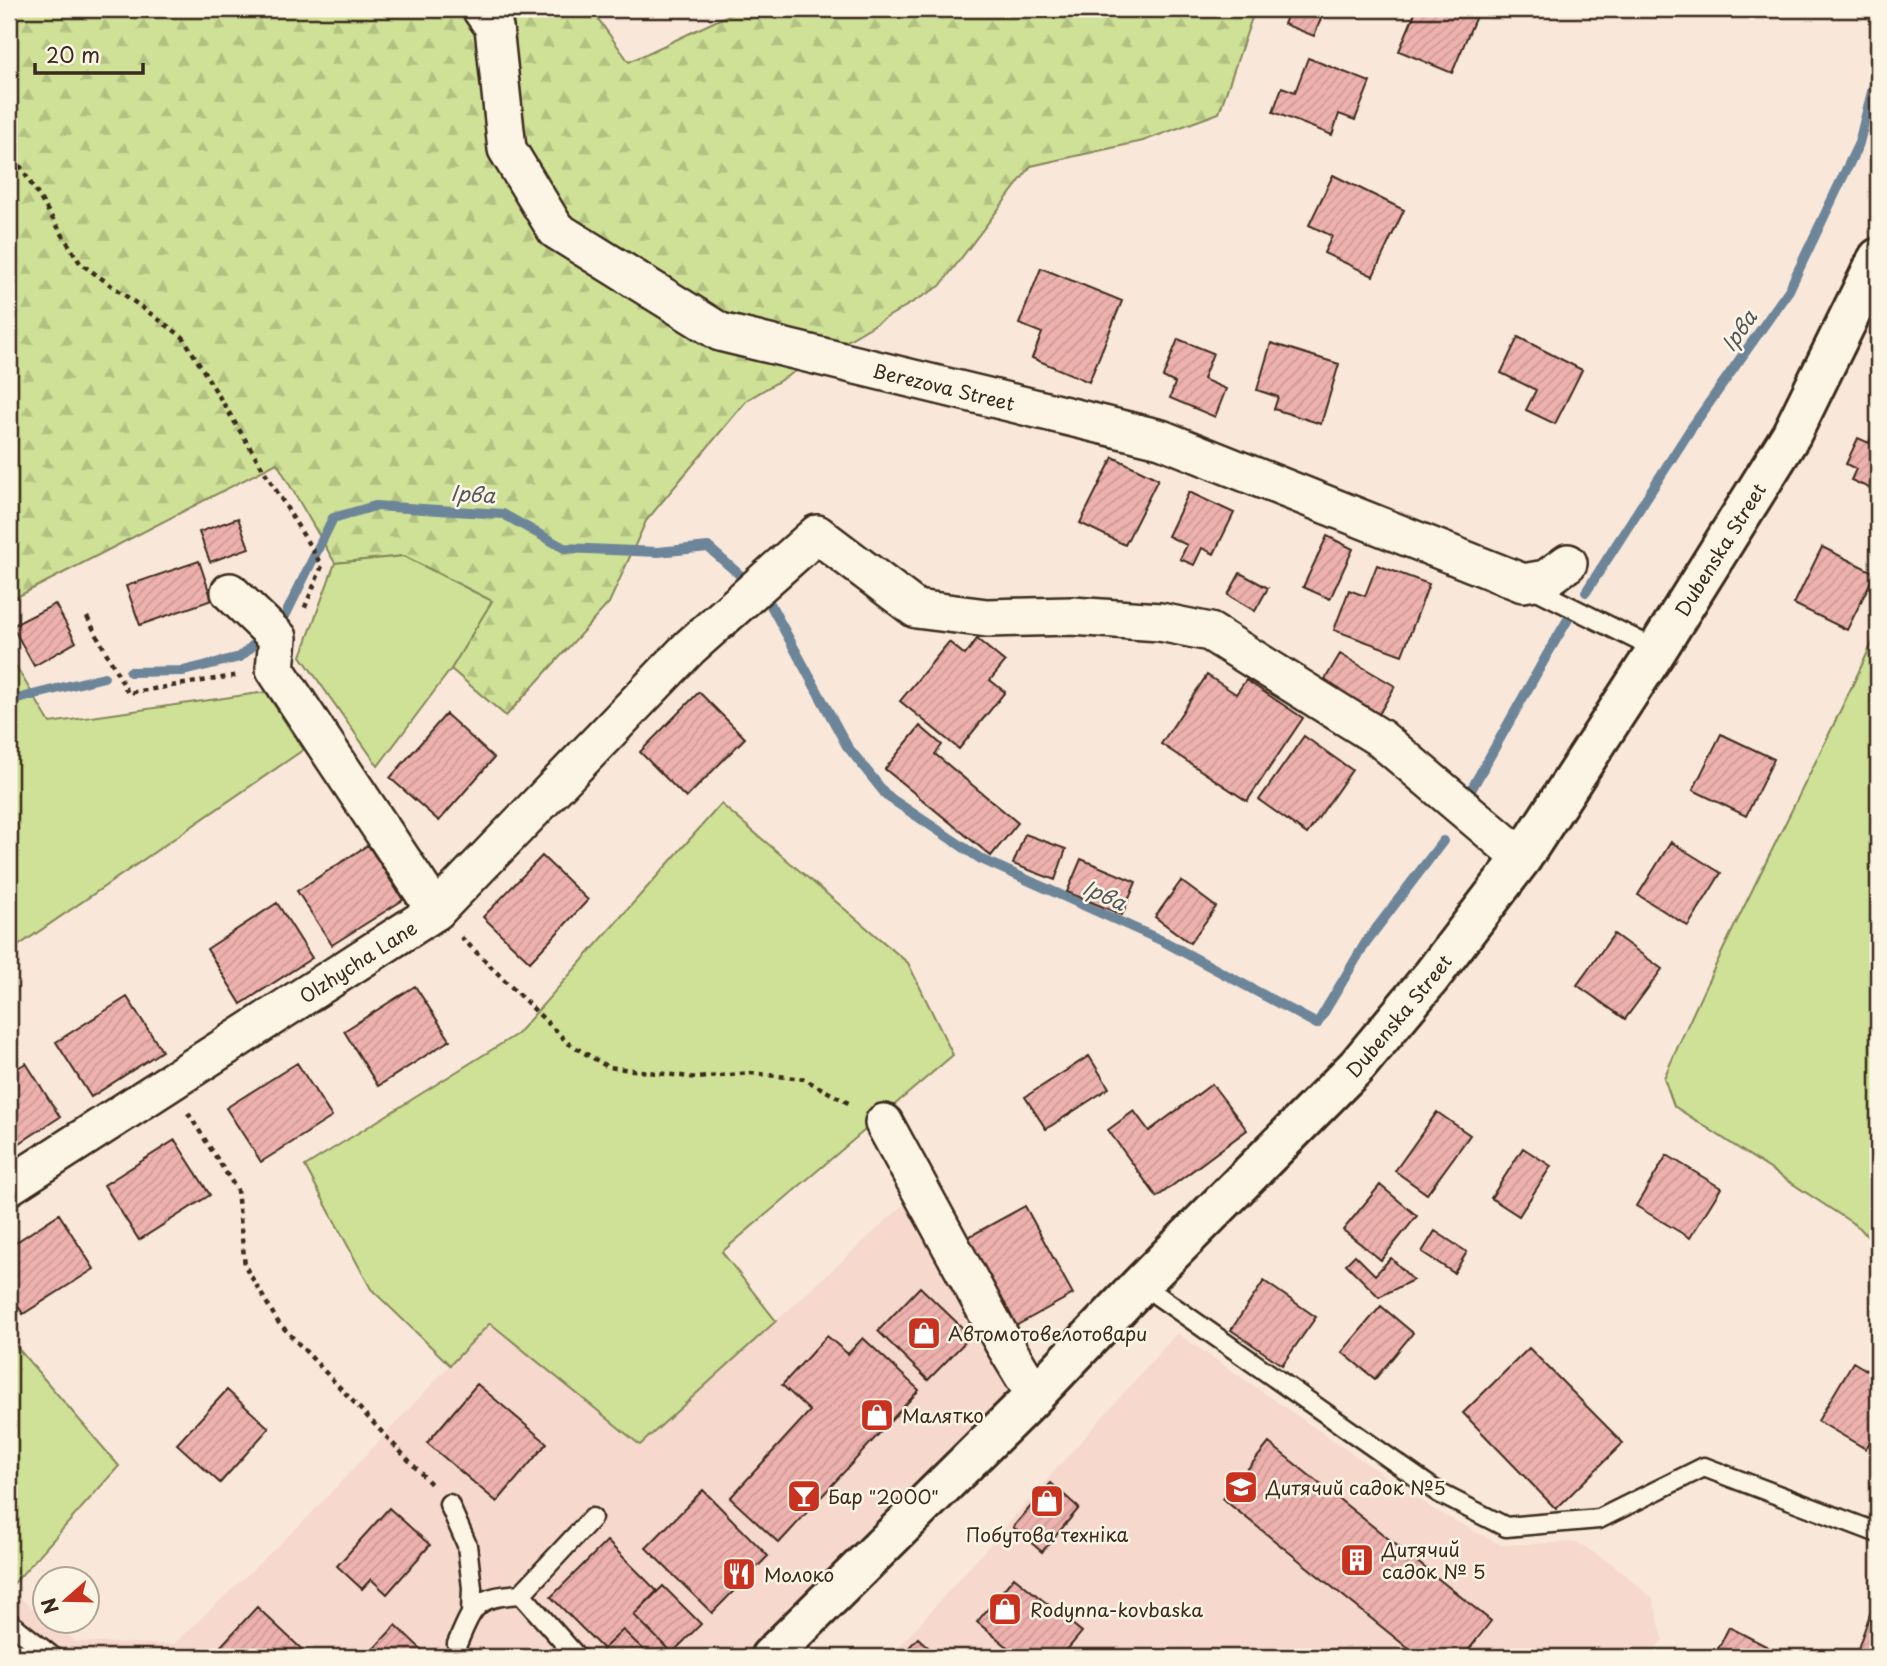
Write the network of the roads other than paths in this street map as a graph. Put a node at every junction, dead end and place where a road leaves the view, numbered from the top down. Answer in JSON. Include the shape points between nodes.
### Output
{"nodes":[{"id":1,"x":481,"y":9,"type":"edge"},
{"id":2,"x":1875,"y":274,"type":"edge"},
{"id":3,"x":1568,"y":563,"type":"dead end"},
{"id":4,"x":1522,"y":583,"type":"junction"},
{"id":5,"x":230,"y":592,"type":"dead end"},
{"id":6,"x":1657,"y":650,"type":"junction"},
{"id":7,"x":1522,"y":859,"type":"junction"},
{"id":8,"x":436,"y":911,"type":"junction"},
{"id":9,"x":884,"y":1123,"type":"road end"},
{"id":10,"x":9,"y":1186,"type":"edge"},
{"id":11,"x":1141,"y":1283,"type":"junction"},
{"id":12,"x":1035,"y":1395,"type":"junction"},
{"id":13,"x":449,"y":1504,"type":"road end"},
{"id":14,"x":592,"y":1518,"type":"dead end"},
{"id":15,"x":1878,"y":1533,"type":"edge"},
{"id":16,"x":521,"y":1594,"type":"junction"},
{"id":17,"x":471,"y":1612,"type":"junction"},
{"id":18,"x":9,"y":1622,"type":"edge"},
{"id":19,"x":457,"y":1644,"type":"dead end"},
{"id":20,"x":53,"y":1657,"type":"edge"},
{"id":21,"x":577,"y":1657,"type":"edge"},
{"id":22,"x":770,"y":1657,"type":"edge"}],
"edges":[{"from":1,"to":4,"type":"street","name":"Berezova Street","via":[[494,27],[507,149],[556,230],[720,332],[1161,439]]},
{"from":2,"to":6,"type":"main road","name":"Dubenska Street","via":[[1791,435]]},
{"from":3,"to":4,"type":"street","via":[[1546,579]]},
{"from":4,"to":6,"type":"lane"},
{"from":5,"to":8,"type":"street","name":"Olzhycha Lane","via":[[276,654]]},
{"from":6,"to":7,"type":"main road","name":"Dubenska Street"},
{"from":7,"to":8,"type":"street","via":[[1380,738],[1210,632],[1160,622],[1072,616],[987,618],[916,608],[817,534],[690,647]]},
{"from":7,"to":11,"type":"main road","name":"Dubenska Street","via":[[1357,1066]]},
{"from":8,"to":10,"type":"street","name":"Olzhycha Lane"},
{"from":9,"to":12,"type":"street"},
{"from":11,"to":12,"type":"main road","name":"Dubenska Street"},
{"from":11,"to":15,"type":"lane","via":[[1439,1493],[1506,1527],[1599,1518],[1704,1467]]},
{"from":12,"to":22,"type":"main road","name":"Dubenska Street"},
{"from":13,"to":17,"type":"lane","via":[[467,1545]]},
{"from":14,"to":16,"type":"lane"},
{"from":16,"to":17,"type":"lane","via":[[495,1596]]},
{"from":16,"to":21,"type":"lane"},
{"from":17,"to":19,"type":"lane"},
{"from":18,"to":20,"type":"lane"}]}
